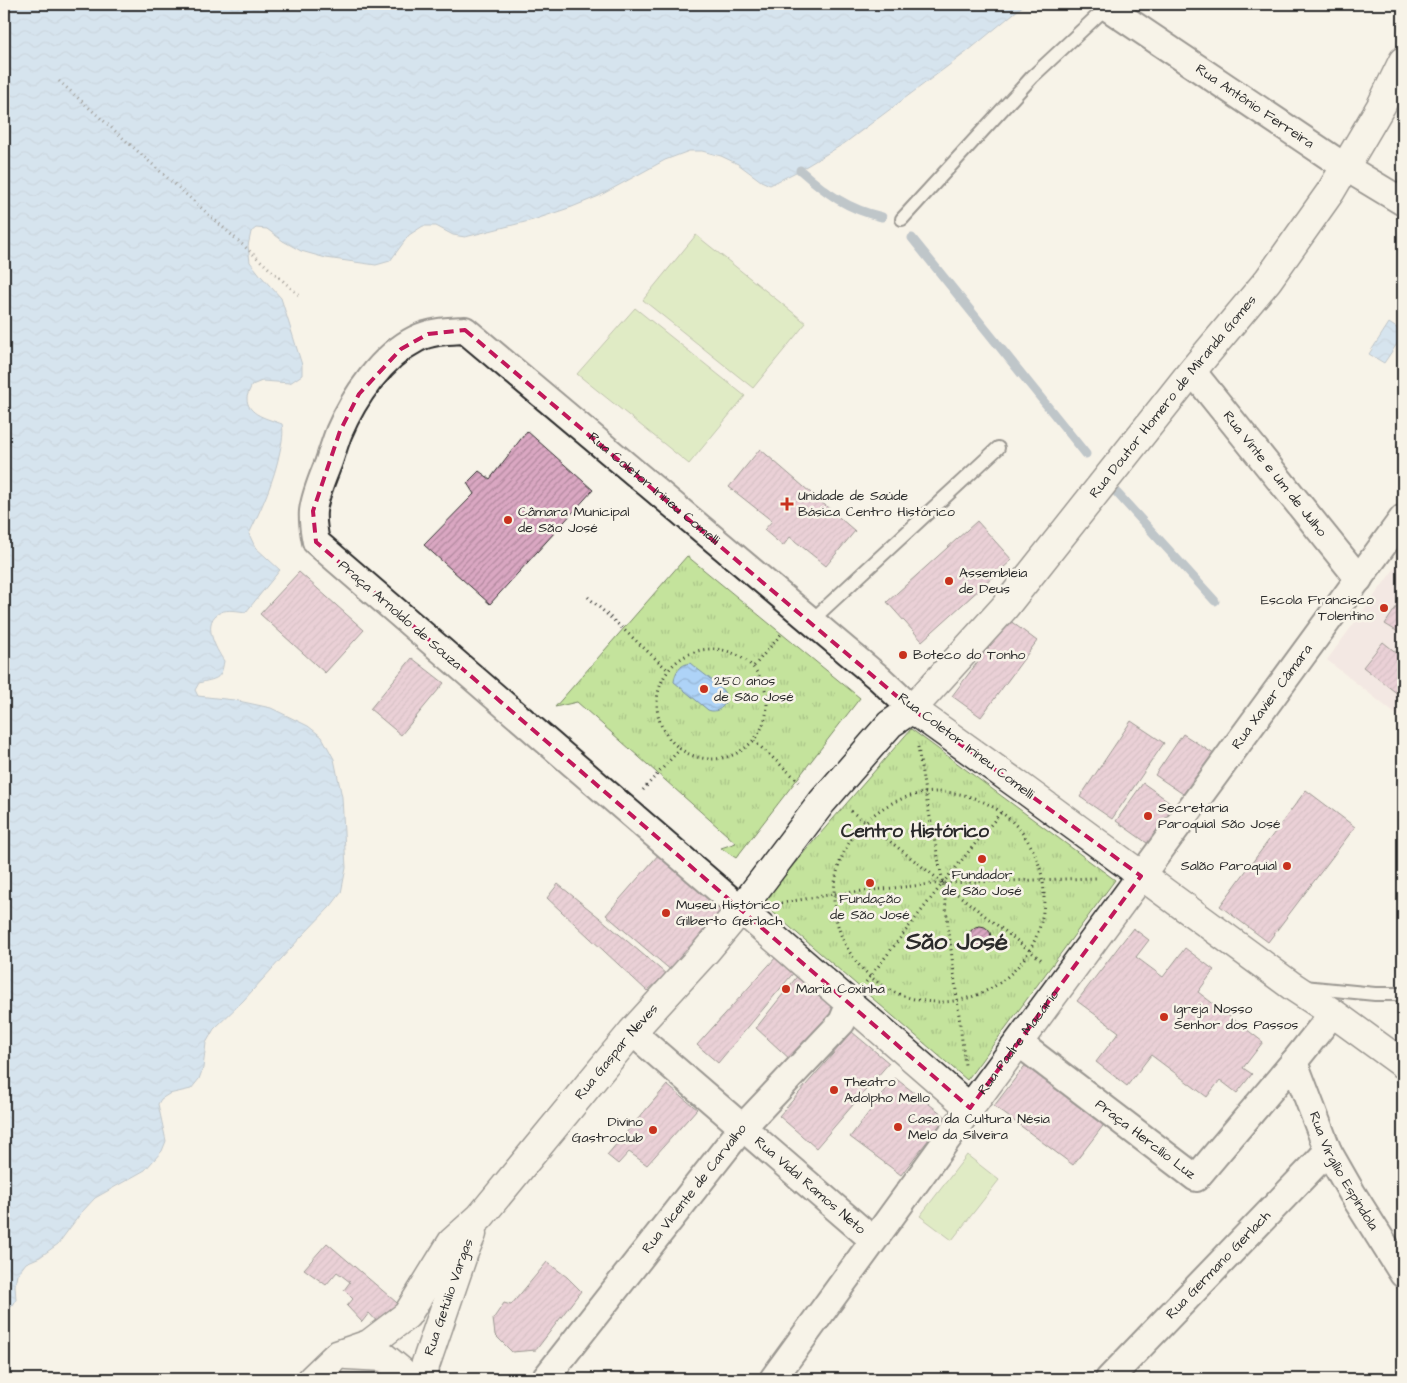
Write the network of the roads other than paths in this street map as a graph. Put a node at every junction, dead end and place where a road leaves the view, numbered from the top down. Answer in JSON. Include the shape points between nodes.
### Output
{"nodes":[{"id":1,"x":1108,"y":6,"type":"edge"},
{"id":2,"x":1403,"y":61,"type":"edge"},
{"id":3,"x":1345,"y":167,"type":"junction"},
{"id":4,"x":1403,"y":202,"type":"edge"},
{"id":5,"x":902,"y":219,"type":"dead end"},
{"id":6,"x":504,"y":363,"type":"joint"},
{"id":7,"x":1192,"y":371,"type":"junction"},
{"id":8,"x":998,"y":448,"type":"dead end"},
{"id":9,"x":1403,"y":518,"type":"edge"},
{"id":10,"x":1359,"y":579,"type":"junction"},
{"id":11,"x":806,"y":617,"type":"junction"},
{"id":12,"x":912,"y":709,"type":"junction"},
{"id":13,"x":1141,"y":876,"type":"junction"},
{"id":14,"x":741,"y":910,"type":"junction"},
{"id":15,"x":1292,"y":986,"type":"junction"},
{"id":16,"x":1403,"y":994,"type":"edge"},
{"id":17,"x":850,"y":1003,"type":"junction"},
{"id":18,"x":1333,"y":1013,"type":"junction"},
{"id":19,"x":632,"y":1032,"type":"junction"},
{"id":20,"x":1019,"y":1043,"type":"junction"},
{"id":21,"x":1294,"y":1062,"type":"junction"},
{"id":22,"x":1403,"y":1064,"type":"edge"},
{"id":23,"x":970,"y":1108,"type":"junction"},
{"id":24,"x":742,"y":1128,"type":"junction"},
{"id":25,"x":1328,"y":1151,"type":"junction"},
{"id":26,"x":480,"y":1217,"type":"junction"},
{"id":27,"x":873,"y":1240,"type":"junction"},
{"id":28,"x":1403,"y":1274,"type":"edge"},
{"id":29,"x":337,"y":1355,"type":"junction"},
{"id":30,"x":312,"y":1379,"type":"edge"},
{"id":31,"x":404,"y":1379,"type":"edge"},
{"id":32,"x":424,"y":1379,"type":"edge"},
{"id":33,"x":544,"y":1379,"type":"edge"},
{"id":34,"x":773,"y":1379,"type":"edge"},
{"id":35,"x":1109,"y":1379,"type":"edge"}],
"edges":[{"from":1,"to":3,"type":"street","name":"Rua Antônio Ferreira"},
{"from":1,"to":5,"type":"lane","via":[[1032,77]]},
{"from":2,"to":3,"type":"main road","name":"Rua Doutor Homero de Miranda Gomes"},
{"from":3,"to":4,"type":"street","name":"Rua Antônio Ferreira"},
{"from":3,"to":7,"type":"main road","name":"Rua Doutor Homero de Miranda Gomes","via":[[1332,191],[1268,280]]},
{"from":6,"to":11,"type":"street","name":"Rua Coletor Irineu Comelli"},
{"from":6,"to":14,"type":"street","name":"Praça Arnoldo de Souza","via":[[465,330],[428,334],[415,339],[380,367],[359,394],[340,431],[313,511],[316,542]]},
{"from":7,"to":10,"type":"street","name":"Rua Vinte e Um de Julho"},
{"from":7,"to":12,"type":"main road","name":"Rua Doutor Homero de Miranda Gomes","via":[[1004,608]]},
{"from":8,"to":11,"type":"lane"},
{"from":9,"to":10,"type":"street","name":"Rua Xavier Câmara"},
{"from":10,"to":13,"type":"street","name":"Rua Xavier Câmara"},
{"from":11,"to":12,"type":"street","name":"Rua Coletor Irineu Comelli"},
{"from":12,"to":13,"type":"main road","name":"Rua Coletor Irineu Comelli"},
{"from":12,"to":14,"type":"main road","name":"Rua Gaspar Neves","via":[[890,724],[826,798]]},
{"from":13,"to":15,"type":"main road","name":"Rua Coletor Irineu Comelli"},
{"from":13,"to":20,"type":"main road","name":"Rua Padre Macário"},
{"from":14,"to":17,"type":"main road"},
{"from":14,"to":19,"type":"main road","name":"Rua Gaspar Neves"},
{"from":15,"to":16,"type":"lane"},
{"from":15,"to":18,"type":"main road","name":"Rua Coletor Irineu Comelli"},
{"from":17,"to":23,"type":"main road"},
{"from":17,"to":24,"type":"street","name":"Rua Vicente de Carvalho","via":[[842,1022]]},
{"from":18,"to":21,"type":"street","name":"Praça Hercílio Luz"},
{"from":18,"to":22,"type":"main road","name":"Rua Coletor Irineu Comelli"},
{"from":19,"to":24,"type":"street","name":"Rua Vidal Ramos Neto"},
{"from":19,"to":26,"type":"main road","name":"Rua Gaspar Neves"},
{"from":20,"to":21,"type":"street","name":"Praça Hercílio Luz","via":[[1196,1178]]},
{"from":20,"to":23,"type":"main road","name":"Rua Padre Macário"},
{"from":21,"to":25,"type":"street","name":"Rua Virgílio Espíndola"},
{"from":23,"to":27,"type":"street","name":"Rua Padre Macário"},
{"from":24,"to":27,"type":"street","name":"Rua Vidal Ramos Neto"},
{"from":24,"to":33,"type":"street","name":"Rua Vicente de Carvalho"},
{"from":25,"to":28,"type":"street","name":"Rua Virgílio Espíndola"},
{"from":25,"to":35,"type":"street","name":"Rua Germano Gerlach"},
{"from":26,"to":29,"type":"main road","name":"Rua Gaspar Neves","via":[[452,1242],[407,1315],[369,1344]]},
{"from":26,"to":32,"type":"main road","name":"Rua Getúlio Vargas","via":[[464,1252],[425,1366]]},
{"from":27,"to":34,"type":"street","name":"Rua Padre Macário"},
{"from":29,"to":30,"type":"main road","name":"Rua Gaspar Neves"},
{"from":29,"to":31,"type":"main road","via":[[384,1357],[401,1371]]}]}
